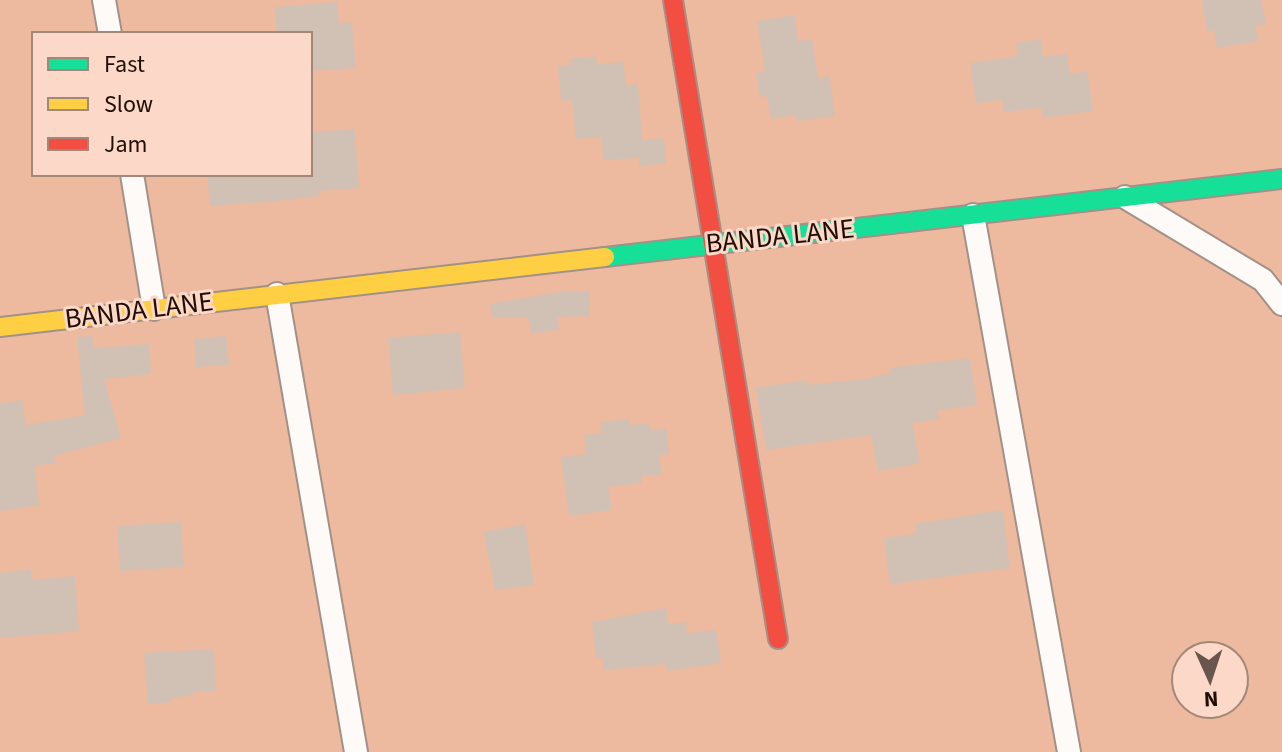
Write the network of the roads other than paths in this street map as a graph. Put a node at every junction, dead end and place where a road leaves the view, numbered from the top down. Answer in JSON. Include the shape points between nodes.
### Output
{"nodes":[{"id":1,"x":104,"y":0,"type":"edge"},
{"id":2,"x":673,"y":0,"type":"edge"},
{"id":3,"x":110,"y":32,"type":"edge"},
{"id":4,"x":132,"y":176,"type":"edge"},
{"id":5,"x":1282,"y":179,"type":"edge"},
{"id":6,"x":1125,"y":197,"type":"junction"},
{"id":7,"x":973,"y":215,"type":"junction"},
{"id":8,"x":711,"y":244,"type":"junction"},
{"id":9,"x":277,"y":294,"type":"junction"},
{"id":10,"x":1282,"y":304,"type":"edge"},
{"id":11,"x":154,"y":309,"type":"junction"},
{"id":12,"x":0,"y":327,"type":"edge"},
{"id":13,"x":778,"y":639,"type":"dead end"},
{"id":14,"x":356,"y":752,"type":"edge"},
{"id":15,"x":1069,"y":752,"type":"edge"}],
"edges":[{"from":1,"to":3,"type":"street"},
{"from":2,"to":8,"type":"street"},
{"from":4,"to":11,"type":"street"},
{"from":5,"to":6,"type":"street","name":"BANDA LANE"},
{"from":6,"to":7,"type":"street","name":"BANDA LANE"},
{"from":6,"to":10,"type":"street","via":[[1263,280]]},
{"from":7,"to":8,"type":"street","name":"BANDA LANE"},
{"from":7,"to":15,"type":"street"},
{"from":8,"to":9,"type":"street","name":"BANDA LANE"},
{"from":8,"to":13,"type":"street"},
{"from":9,"to":11,"type":"street","name":"BANDA LANE"},
{"from":9,"to":14,"type":"street"},
{"from":11,"to":12,"type":"street","name":"BANDA LANE"}]}
